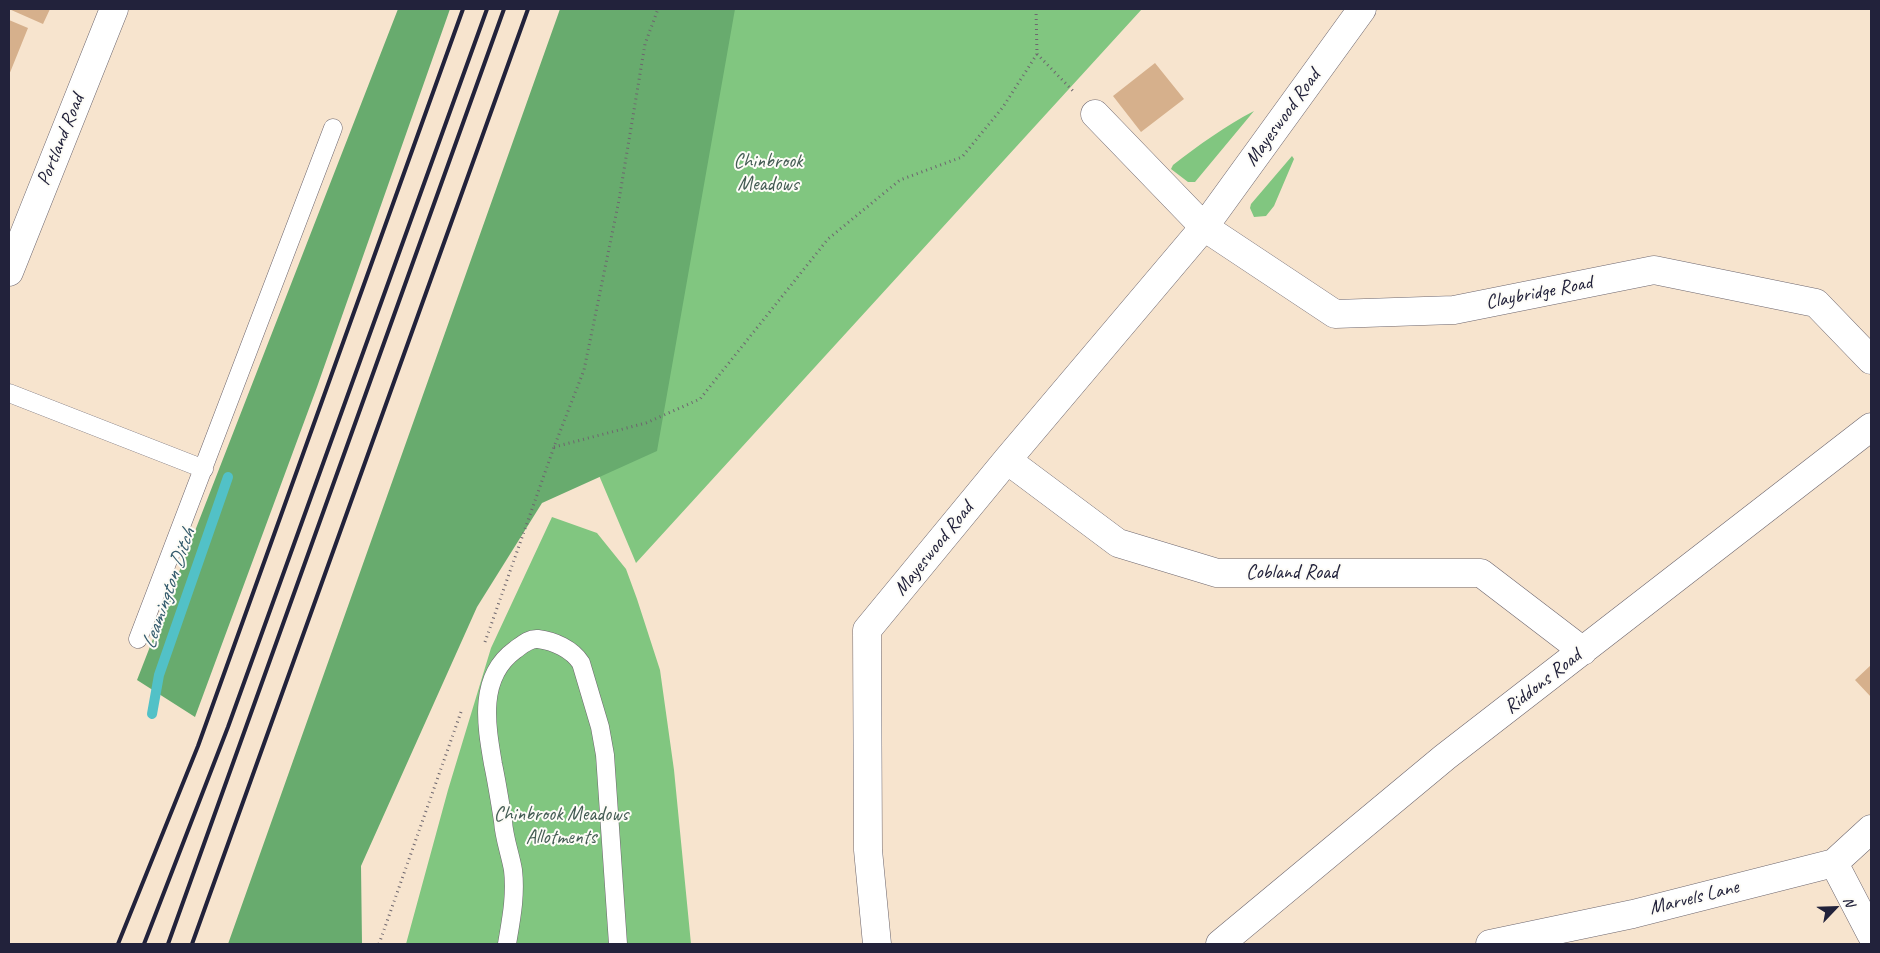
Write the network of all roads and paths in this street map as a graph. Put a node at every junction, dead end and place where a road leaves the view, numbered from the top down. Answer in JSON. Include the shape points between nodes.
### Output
{"nodes":[{"id":1,"x":114,"y":9,"type":"edge"},
{"id":2,"x":658,"y":9,"type":"edge"},
{"id":3,"x":1036,"y":9,"type":"edge"},
{"id":4,"x":1362,"y":9,"type":"edge"},
{"id":5,"x":1037,"y":54,"type":"junction"},
{"id":6,"x":1095,"y":114,"type":"joint"},
{"id":7,"x":333,"y":128,"type":"dead end"},
{"id":8,"x":1204,"y":227,"type":"junction"},
{"id":9,"x":9,"y":272,"type":"edge"},
{"id":10,"x":1871,"y":360,"type":"edge"},
{"id":11,"x":9,"y":393,"type":"edge"},
{"id":12,"x":1871,"y":427,"type":"edge"},
{"id":13,"x":1006,"y":460,"type":"junction"},
{"id":14,"x":204,"y":469,"type":"junction"},
{"id":15,"x":138,"y":639,"type":"dead end"},
{"id":16,"x":1583,"y":650,"type":"junction"},
{"id":17,"x":1871,"y":828,"type":"edge"},
{"id":18,"x":1834,"y":863,"type":"junction"},
{"id":19,"x":1871,"y":934,"type":"edge"},
{"id":20,"x":1499,"y":943,"type":"edge"},
{"id":21,"x":507,"y":944,"type":"edge"},
{"id":22,"x":618,"y":944,"type":"edge"},
{"id":23,"x":877,"y":944,"type":"edge"},
{"id":24,"x":1220,"y":944,"type":"edge"}],
"edges":[{"from":1,"to":9,"type":"street","name":"Portland Road"},
{"from":2,"to":5,"type":"path","via":[[645,44],[619,200],[584,370],[554,448],[646,423],[700,400],[828,239],[900,180],[962,157],[1004,107]]},
{"from":3,"to":5,"type":"path"},
{"from":4,"to":8,"type":"street","name":"Mayeswood Road"},
{"from":5,"to":6,"type":"path"},
{"from":6,"to":8,"type":"street"},
{"from":7,"to":14,"type":"lane"},
{"from":8,"to":10,"type":"street","name":"Claybridge Road","via":[[1335,314],[1454,310],[1654,270],[1816,303]]},
{"from":8,"to":13,"type":"street","name":"Mayeswood Road"},
{"from":11,"to":14,"type":"lane"},
{"from":12,"to":16,"type":"street","name":"Riddons Road"},
{"from":13,"to":16,"type":"street","name":"Cobland Road","via":[[1118,543],[1217,573],[1481,573]]},
{"from":13,"to":23,"type":"street","name":"Mayeswood Road","via":[[867,630],[868,850]]},
{"from":14,"to":15,"type":"lane"},
{"from":16,"to":24,"type":"street","name":"Riddons Road","via":[[1445,757]]},
{"from":17,"to":18,"type":"street","name":"Marvels Lane"},
{"from":18,"to":19,"type":"street"},
{"from":18,"to":20,"type":"street","name":"Marvels Lane","via":[[1633,914]]},
{"from":21,"to":22,"type":"lane","via":[[514,907],[513,870],[488,733],[488,695],[499,664],[527,641],[535,639],[570,650],[577,656],[600,728],[605,755]]}]}
